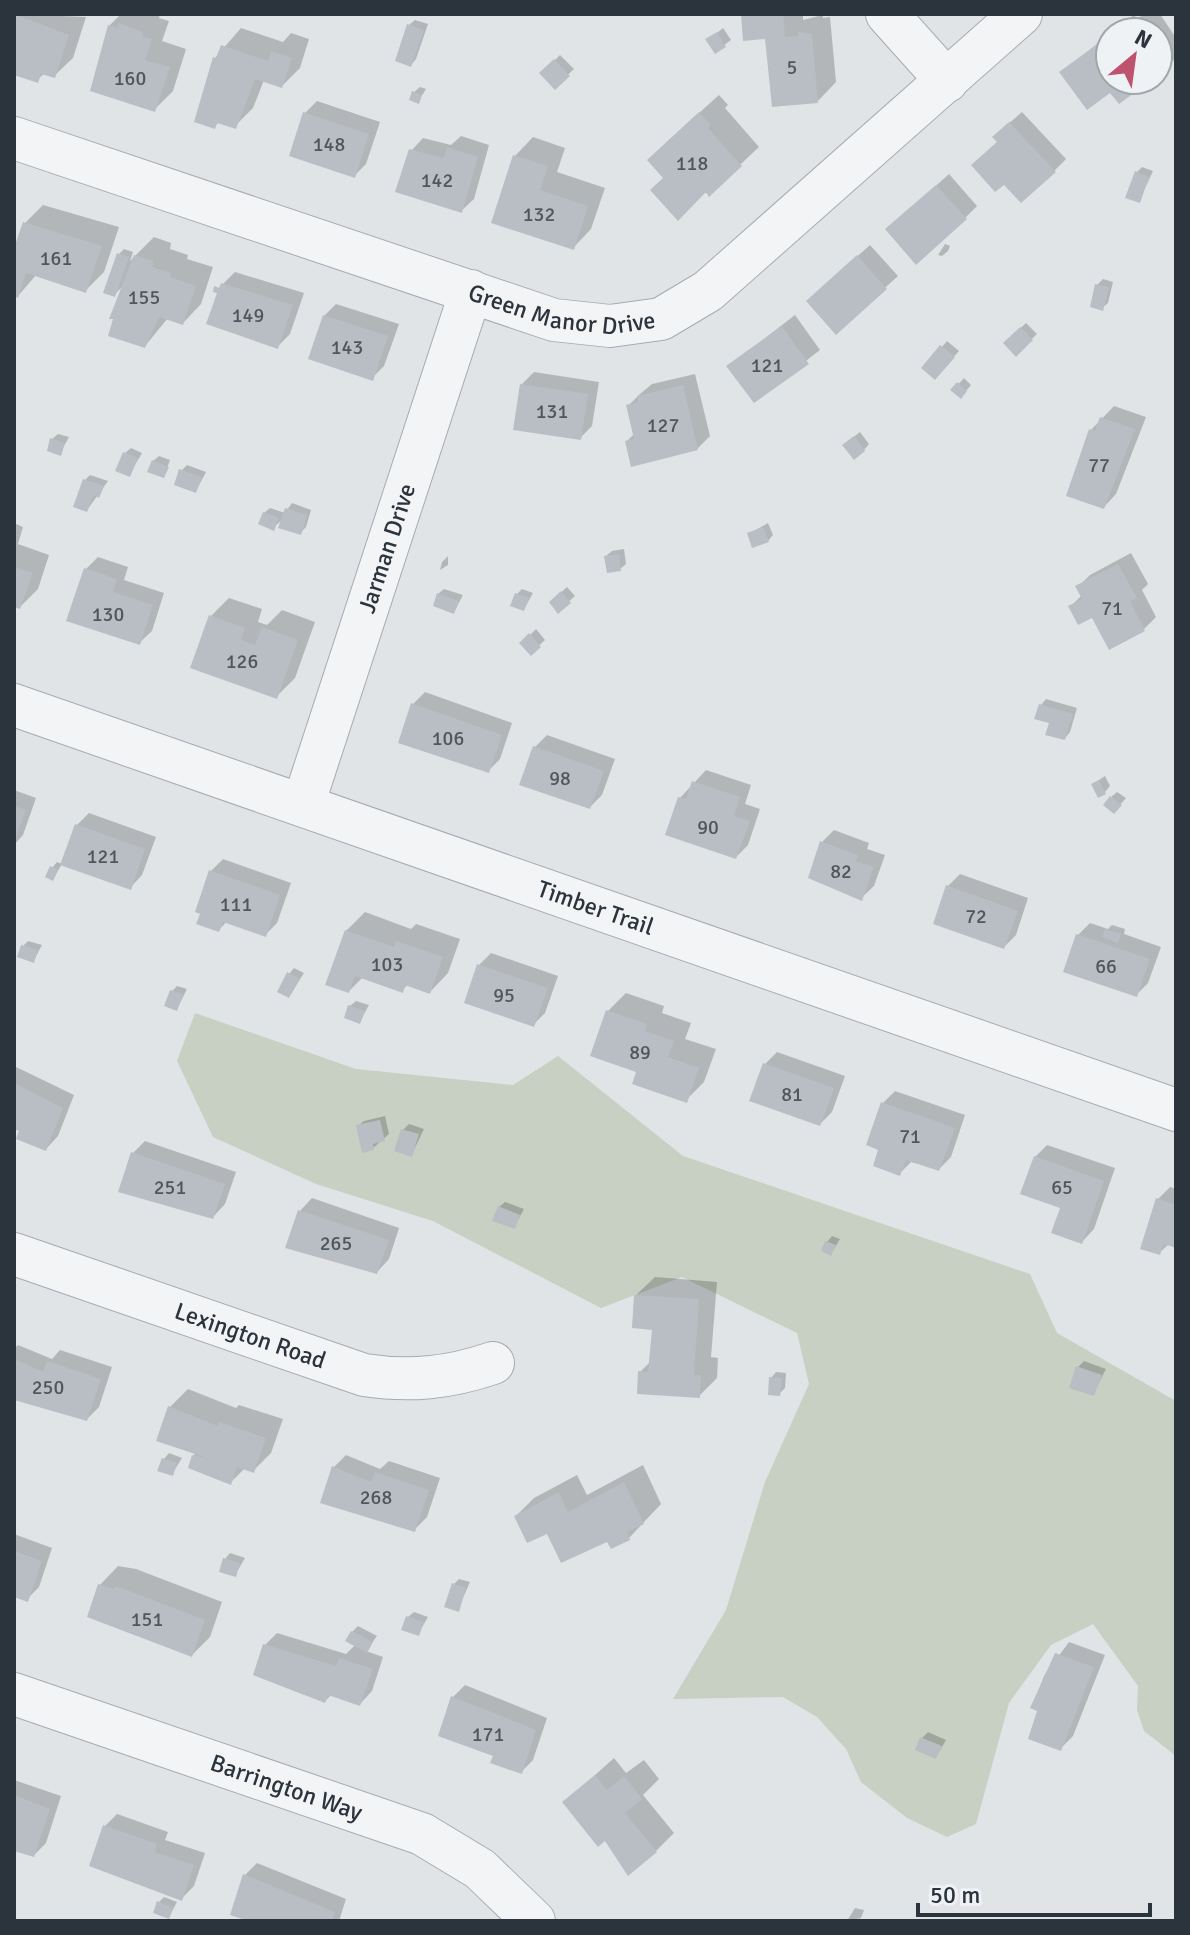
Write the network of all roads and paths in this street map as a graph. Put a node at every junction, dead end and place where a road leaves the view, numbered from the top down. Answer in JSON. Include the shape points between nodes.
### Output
{"nodes":[{"id":1,"x":887,"y":14,"type":"edge"},
{"id":2,"x":1021,"y":14,"type":"edge"},
{"id":3,"x":947,"y":81,"type":"junction"},
{"id":4,"x":14,"y":138,"type":"edge"},
{"id":5,"x":471,"y":291,"type":"junction"},
{"id":6,"x":14,"y":705,"type":"edge"},
{"id":7,"x":303,"y":805,"type":"junction"},
{"id":8,"x":1176,"y":1110,"type":"edge"},
{"id":9,"x":14,"y":1254,"type":"edge"},
{"id":10,"x":493,"y":1363,"type":"dead end"},
{"id":11,"x":14,"y":1694,"type":"edge"},
{"id":12,"x":534,"y":1921,"type":"edge"}],
"edges":[{"from":1,"to":3,"type":"street"},
{"from":2,"to":3,"type":"street","name":"Green Manor Drive"},
{"from":3,"to":5,"type":"street","name":"Green Manor Drive","via":[[708,291],[661,319],[610,326],[554,320]]},
{"from":4,"to":5,"type":"street","name":"Green Manor Drive"},
{"from":5,"to":7,"type":"street","name":"Jarman Drive"},
{"from":6,"to":7,"type":"street","name":"Timber Trail"},
{"from":7,"to":8,"type":"street","name":"Timber Trail"},
{"from":9,"to":10,"type":"street","name":"Lexington Road","via":[[364,1375],[432,1378]]},
{"from":11,"to":12,"type":"street","name":"Barrington Way","via":[[422,1834],[480,1869]]}]}
